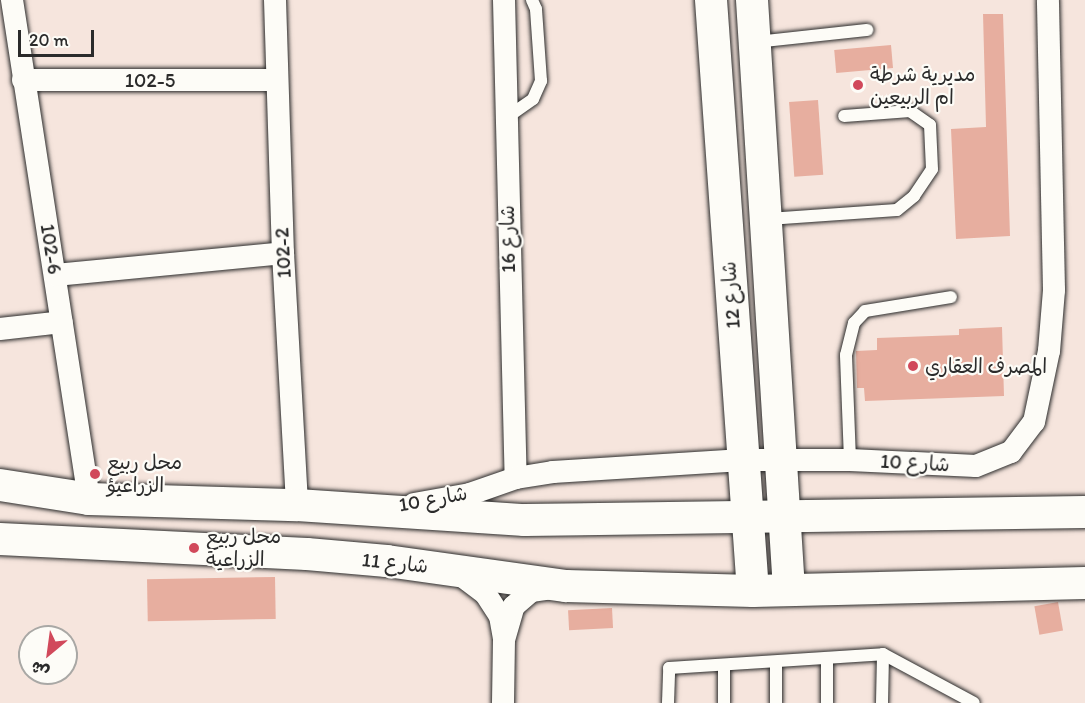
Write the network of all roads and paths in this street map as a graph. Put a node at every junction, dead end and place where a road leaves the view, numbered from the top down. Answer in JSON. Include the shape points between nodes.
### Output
{"nodes":[{"id":1,"x":12,"y":0,"type":"edge"},
{"id":2,"x":275,"y":0,"type":"edge"},
{"id":3,"x":504,"y":0,"type":"edge"},
{"id":4,"x":532,"y":0,"type":"edge"},
{"id":5,"x":711,"y":0,"type":"edge"},
{"id":6,"x":752,"y":0,"type":"edge"},
{"id":7,"x":1048,"y":0,"type":"edge"},
{"id":8,"x":867,"y":30,"type":"dead end"},
{"id":9,"x":756,"y":42,"type":"junction"},
{"id":10,"x":23,"y":80,"type":"junction"},
{"id":11,"x":276,"y":80,"type":"junction"},
{"id":12,"x":844,"y":116,"type":"dead end"},
{"id":13,"x":506,"y":118,"type":"junction"},
{"id":14,"x":768,"y":219,"type":"junction"},
{"id":15,"x":283,"y":253,"type":"junction"},
{"id":16,"x":56,"y":275,"type":"junction"},
{"id":17,"x":951,"y":297,"type":"dead end"},
{"id":18,"x":62,"y":322,"type":"junction"},
{"id":19,"x":0,"y":329,"type":"edge"},
{"id":20,"x":743,"y":460,"type":"junction"},
{"id":21,"x":782,"y":460,"type":"junction"},
{"id":22,"x":850,"y":460,"type":"junction"},
{"id":23,"x":516,"y":478,"type":"junction"},
{"id":24,"x":0,"y":485,"type":"edge"},
{"id":25,"x":88,"y":499,"type":"junction"},
{"id":26,"x":297,"y":505,"type":"junction"},
{"id":27,"x":359,"y":509,"type":"junction"},
{"id":28,"x":1079,"y":512,"type":"edge"},
{"id":29,"x":746,"y":517,"type":"junction"},
{"id":30,"x":784,"y":517,"type":"junction"},
{"id":31,"x":0,"y":539,"type":"edge"},
{"id":32,"x":446,"y":569,"type":"junction"},
{"id":33,"x":1076,"y":584,"type":"edge"},
{"id":34,"x":566,"y":586,"type":"junction"},
{"id":35,"x":789,"y":590,"type":"junction"},
{"id":36,"x":753,"y":591,"type":"junction"},
{"id":37,"x":504,"y":640,"type":"junction"},
{"id":38,"x":883,"y":654,"type":"junction"},
{"id":39,"x":827,"y":658,"type":"junction"},
{"id":40,"x":776,"y":662,"type":"junction"},
{"id":41,"x":724,"y":666,"type":"junction"},
{"id":42,"x":503,"y":703,"type":"edge"},
{"id":43,"x":668,"y":703,"type":"edge"},
{"id":44,"x":724,"y":703,"type":"edge"},
{"id":45,"x":776,"y":703,"type":"edge"},
{"id":46,"x":827,"y":703,"type":"edge"},
{"id":47,"x":882,"y":703,"type":"edge"},
{"id":48,"x":974,"y":703,"type":"edge"}],
"edges":[{"from":1,"to":10,"type":"street","name":"102-6"},
{"from":2,"to":11,"type":"street","name":"102-2"},
{"from":3,"to":13,"type":"street","name":"شارع 16"},
{"from":4,"to":13,"type":"lane","via":[[537,9],[541,81],[533,99]]},
{"from":5,"to":20,"type":"main road","name":"شارع 12"},
{"from":6,"to":9,"type":"main road","name":"شارع 12"},
{"from":7,"to":22,"type":"street","name":"شارع 10","via":[[1053,290],[1044,381],[1034,422],[1011,452],[989,463]]},
{"from":8,"to":9,"type":"lane"},
{"from":9,"to":14,"type":"main road","name":"شارع 12"},
{"from":10,"to":11,"type":"street","name":"102-5"},
{"from":10,"to":16,"type":"street","name":"102-6"},
{"from":11,"to":15,"type":"street","name":"102-2"},
{"from":12,"to":14,"type":"lane","via":[[910,111],[930,125],[932,169],[914,196],[897,210]]},
{"from":13,"to":23,"type":"street","name":"شارع 16"},
{"from":14,"to":21,"type":"main road","name":"شارع 12"},
{"from":15,"to":16,"type":"street"},
{"from":15,"to":26,"type":"street","name":"102-2"},
{"from":16,"to":18,"type":"street","name":"102-6"},
{"from":17,"to":22,"type":"lane","via":[[865,311],[854,323],[846,355]]},
{"from":18,"to":19,"type":"street"},
{"from":18,"to":25,"type":"street","name":"102-6"},
{"from":20,"to":21,"type":"street","name":"شارع 10"},
{"from":20,"to":23,"type":"street","name":"شارع 10"},
{"from":20,"to":29,"type":"main road","name":"شارع 12"},
{"from":21,"to":22,"type":"street","name":"شارع 10"},
{"from":21,"to":30,"type":"main road","name":"شارع 12"},
{"from":23,"to":27,"type":"street","name":"شارع 10","via":[[470,494],[421,504]]},
{"from":24,"to":25,"type":"main road"},
{"from":25,"to":26,"type":"main road"},
{"from":26,"to":27,"type":"main road"},
{"from":27,"to":29,"type":"main road","via":[[525,520]]},
{"from":28,"to":30,"type":"main road"},
{"from":29,"to":30,"type":"main road"},
{"from":29,"to":36,"type":"main road","name":"شارع 12"},
{"from":30,"to":35,"type":"main road","name":"شارع 12"},
{"from":31,"to":32,"type":"main road","name":"شارع 11","via":[[307,554]]},
{"from":32,"to":34,"type":"main road","name":"شارع 11"},
{"from":32,"to":37,"type":"street","via":[[465,576],[485,594],[500,616]]},
{"from":33,"to":35,"type":"main road","name":"شارع 11"},
{"from":34,"to":36,"type":"main road","name":"شارع 11"},
{"from":34,"to":37,"type":"street","via":[[531,591],[514,606]]},
{"from":35,"to":36,"type":"main road","name":"شارع 11"},
{"from":37,"to":42,"type":"street"},
{"from":38,"to":39,"type":"lane"},
{"from":38,"to":47,"type":"lane"},
{"from":38,"to":48,"type":"lane"},
{"from":39,"to":40,"type":"lane"},
{"from":39,"to":46,"type":"lane"},
{"from":40,"to":41,"type":"lane"},
{"from":40,"to":45,"type":"lane"},
{"from":41,"to":43,"type":"lane","via":[[669,669]]},
{"from":41,"to":44,"type":"lane"}]}
